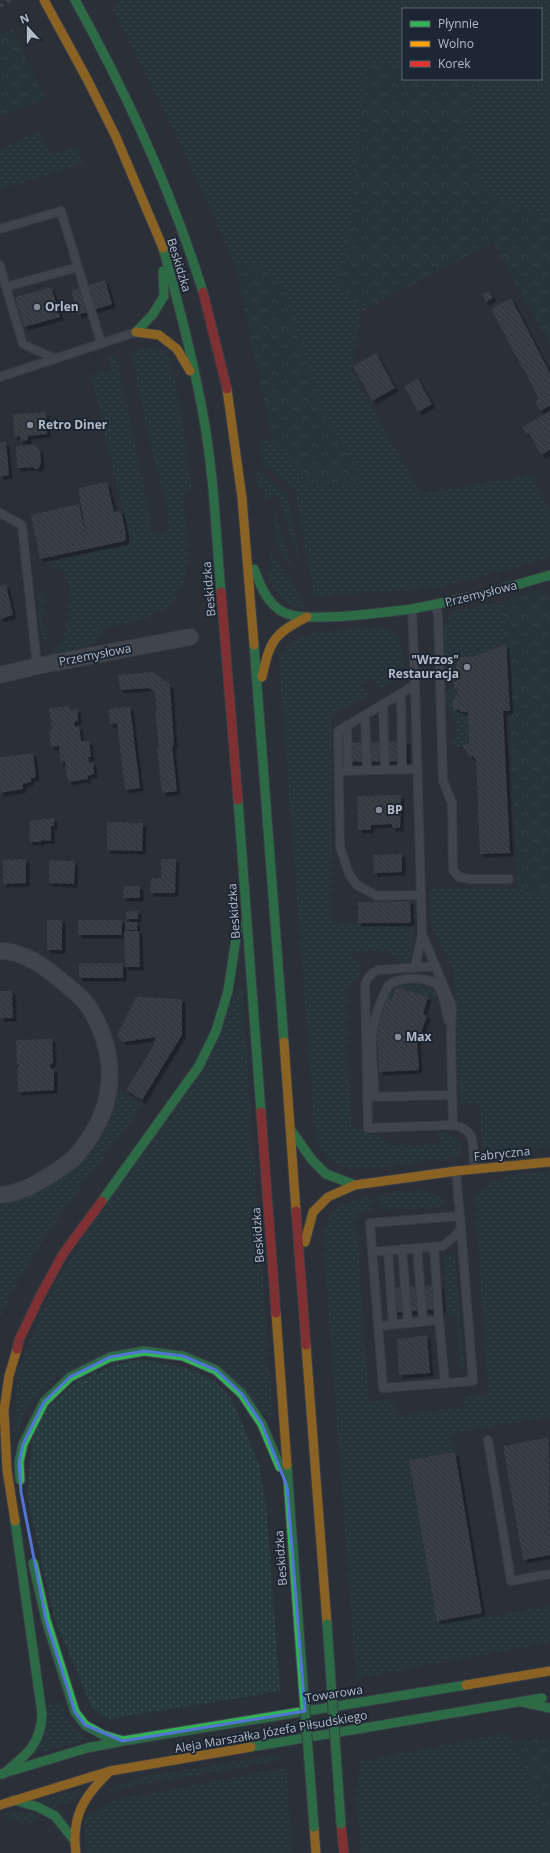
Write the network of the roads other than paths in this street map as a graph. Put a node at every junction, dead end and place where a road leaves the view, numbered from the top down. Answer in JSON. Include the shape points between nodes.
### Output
{"nodes":[{"id":1,"x":44,"y":0,"type":"edge"},
{"id":2,"x":76,"y":0,"type":"edge"},
{"id":3,"x":0,"y":229,"type":"edge"},
{"id":4,"x":162,"y":246,"type":"junction"},
{"id":5,"x":0,"y":265,"type":"edge"},
{"id":6,"x":78,"y":267,"type":"junction"},
{"id":7,"x":6,"y":287,"type":"junction"},
{"id":8,"x":136,"y":332,"type":"junction"},
{"id":9,"x":101,"y":343,"type":"junction"},
{"id":10,"x":55,"y":359,"type":"junction"},
{"id":11,"x":0,"y":377,"type":"edge"},
{"id":12,"x":198,"y":384,"type":"junction"},
{"id":13,"x":0,"y":514,"type":"edge"},
{"id":14,"x":247,"y":553,"type":"junction"},
{"id":15,"x":550,"y":575,"type":"edge"},
{"id":16,"x":436,"y":605,"type":"junction"},
{"id":17,"x":412,"y":609,"type":"junction"},
{"id":18,"x":307,"y":617,"type":"junction"},
{"id":19,"x":190,"y":637,"type":"dead end"},
{"id":20,"x":36,"y":666,"type":"junction"},
{"id":21,"x":0,"y":675,"type":"edge"},
{"id":22,"x":415,"y":685,"type":"junction"},
{"id":23,"x":401,"y":693,"type":"junction"},
{"id":24,"x":258,"y":696,"type":"junction"},
{"id":25,"x":383,"y":704,"type":"junction"},
{"id":26,"x":365,"y":715,"type":"junction"},
{"id":27,"x":347,"y":726,"type":"junction"},
{"id":28,"x":402,"y":769,"type":"junction"},
{"id":29,"x":418,"y":769,"type":"junction"},
{"id":30,"x":367,"y":770,"type":"junction"},
{"id":31,"x":385,"y":770,"type":"junction"},
{"id":32,"x":339,"y":771,"type":"junction"},
{"id":33,"x":348,"y":771,"type":"junction"},
{"id":34,"x":509,"y":880,"type":"dead end"},
{"id":35,"x":244,"y":884,"type":"junction"},
{"id":36,"x":421,"y":895,"type":"junction"},
{"id":37,"x":422,"y":934,"type":"junction"},
{"id":38,"x":0,"y":951,"type":"edge"},
{"id":39,"x":436,"y":966,"type":"junction"},
{"id":40,"x":415,"y":967,"type":"junction"},
{"id":41,"x":369,"y":1034,"type":"junction"},
{"id":42,"x":451,"y":1036,"type":"junction"},
{"id":43,"x":452,"y":1095,"type":"junction"},
{"id":44,"x":367,"y":1097,"type":"junction"},
{"id":45,"x":453,"y":1125,"type":"junction"},
{"id":46,"x":290,"y":1129,"type":"junction"},
{"id":47,"x":550,"y":1162,"type":"edge"},
{"id":48,"x":474,"y":1169,"type":"junction"},
{"id":49,"x":456,"y":1171,"type":"junction"},
{"id":50,"x":355,"y":1185,"type":"junction"},
{"id":51,"x":0,"y":1195,"type":"edge"},
{"id":52,"x":460,"y":1216,"type":"junction"},
{"id":53,"x":461,"y":1228,"type":"junction"},
{"id":54,"x":434,"y":1247,"type":"junction"},
{"id":55,"x":417,"y":1248,"type":"junction"},
{"id":56,"x":402,"y":1249,"type":"junction"},
{"id":57,"x":388,"y":1251,"type":"junction"},
{"id":58,"x":372,"y":1252,"type":"junction"},
{"id":59,"x":300,"y":1259,"type":"junction"},
{"id":60,"x":439,"y":1320,"type":"junction"},
{"id":61,"x":424,"y":1322,"type":"junction"},
{"id":62,"x":408,"y":1323,"type":"junction"},
{"id":63,"x":393,"y":1324,"type":"junction"},
{"id":64,"x":378,"y":1326,"type":"junction"},
{"id":65,"x":445,"y":1384,"type":"junction"},
{"id":66,"x":488,"y":1440,"type":"dead end"},
{"id":67,"x":287,"y":1486,"type":"junction"},
{"id":68,"x":21,"y":1492,"type":"dead end"},
{"id":69,"x":31,"y":1552,"type":"dead end"},
{"id":70,"x":550,"y":1574,"type":"edge"},
{"id":71,"x":550,"y":1671,"type":"edge"},
{"id":72,"x":550,"y":1697,"type":"edge"},
{"id":73,"x":522,"y":1702,"type":"junction"},
{"id":74,"x":550,"y":1708,"type":"edge"},
{"id":75,"x":123,"y":1741,"type":"junction"},
{"id":76,"x":110,"y":1772,"type":"junction"},
{"id":77,"x":1,"y":1774,"type":"edge"},
{"id":78,"x":14,"y":1800,"type":"junction"},
{"id":79,"x":0,"y":1805,"type":"edge"},
{"id":80,"x":74,"y":1840,"type":"junction"},
{"id":81,"x":76,"y":1853,"type":"edge"},
{"id":82,"x":316,"y":1853,"type":"edge"},
{"id":83,"x":344,"y":1853,"type":"edge"}],
"edges":[{"from":1,"to":4,"type":"main road","name":"Beskidzka","via":[[116,137]]},
{"from":2,"to":14,"type":"main road","name":"Beskidzka","via":[[142,126],[168,186],[194,260],[216,337],[232,416]]},
{"from":3,"to":6,"type":"lane","via":[[61,211]]},
{"from":4,"to":8,"type":"main road","via":[[164,296],[153,314]]},
{"from":4,"to":12,"type":"main road","name":"Beskidzka"},
{"from":5,"to":7,"type":"lane"},
{"from":6,"to":7,"type":"lane"},
{"from":6,"to":9,"type":"lane"},
{"from":7,"to":10,"type":"lane","via":[[23,344]]},
{"from":8,"to":9,"type":"lane"},
{"from":8,"to":12,"type":"main road","via":[[159,335],[177,349]]},
{"from":9,"to":10,"type":"lane"},
{"from":10,"to":11,"type":"lane"},
{"from":12,"to":35,"type":"main road","name":"Beskidzka","via":[[211,472]]},
{"from":13,"to":20,"type":"lane","via":[[22,525]]},
{"from":14,"to":18,"type":"main road","via":[[266,597],[283,612]]},
{"from":14,"to":24,"type":"main road","name":"Beskidzka"},
{"from":15,"to":16,"type":"main road","name":"Przemysłowa"},
{"from":16,"to":17,"type":"main road","name":"Przemysłowa"},
{"from":16,"to":34,"type":"lane","via":[[443,781],[452,802],[453,870],[458,877]]},
{"from":17,"to":18,"type":"main road","name":"Przemysłowa"},
{"from":17,"to":22,"type":"lane"},
{"from":18,"to":24,"type":"main road","via":[[274,636],[266,658]]},
{"from":19,"to":20,"type":"street","name":"Przemysłowa"},
{"from":20,"to":21,"type":"street","name":"Przemysłowa"},
{"from":22,"to":23,"type":"lane"},
{"from":22,"to":29,"type":"lane"},
{"from":23,"to":25,"type":"lane"},
{"from":23,"to":28,"type":"lane"},
{"from":24,"to":46,"type":"main road","name":"Beskidzka"},
{"from":25,"to":26,"type":"lane"},
{"from":25,"to":31,"type":"lane"},
{"from":26,"to":27,"type":"lane"},
{"from":26,"to":30,"type":"lane"},
{"from":27,"to":32,"type":"lane","via":[[338,731]]},
{"from":27,"to":33,"type":"lane"},
{"from":28,"to":29,"type":"lane"},
{"from":28,"to":31,"type":"lane"},
{"from":29,"to":36,"type":"lane"},
{"from":30,"to":31,"type":"lane"},
{"from":30,"to":33,"type":"lane"},
{"from":32,"to":33,"type":"lane"},
{"from":32,"to":36,"type":"lane","via":[[340,847],[349,874],[357,885],[377,896]]},
{"from":35,"to":67,"type":"main road","name":"Beskidzka"},
{"from":35,"to":77,"type":"main road","via":[[228,991],[216,1031],[199,1066],[63,1254],[19,1340],[11,1369],[4,1410],[8,1470],[42,1728],[31,1750]]},
{"from":36,"to":37,"type":"lane"},
{"from":37,"to":39,"type":"lane"},
{"from":37,"to":40,"type":"lane"},
{"from":38,"to":51,"type":"street","via":[[28,957],[54,974],[89,1007],[103,1037],[111,1080],[108,1100],[101,1117],[76,1157],[41,1182]]},
{"from":39,"to":40,"type":"lane"},
{"from":39,"to":42,"type":"lane","via":[[452,1006]]},
{"from":40,"to":41,"type":"lane","via":[[378,970],[370,975],[365,985]]},
{"from":41,"to":42,"type":"lane","via":[[388,986],[398,980],[422,979],[431,981],[438,987],[446,1008]]},
{"from":41,"to":44,"type":"lane","via":[[374,1090]]},
{"from":42,"to":43,"type":"lane"},
{"from":43,"to":44,"type":"lane"},
{"from":43,"to":45,"type":"lane"},
{"from":44,"to":45,"type":"lane","via":[[368,1128]]},
{"from":45,"to":48,"type":"lane","via":[[463,1127],[472,1136]]},
{"from":46,"to":50,"type":"main road","via":[[312,1160],[326,1174]]},
{"from":46,"to":59,"type":"main road","name":"Beskidzka"},
{"from":47,"to":48,"type":"main road","name":"Fabryczna"},
{"from":48,"to":49,"type":"main road","name":"Fabryczna"},
{"from":49,"to":50,"type":"main road","name":"Fabryczna"},
{"from":49,"to":52,"type":"lane"},
{"from":50,"to":59,"type":"main road","via":[[328,1197],[313,1212]]},
{"from":52,"to":53,"type":"lane"},
{"from":52,"to":58,"type":"lane","via":[[370,1223]]},
{"from":53,"to":54,"type":"lane","via":[[443,1246]]},
{"from":53,"to":65,"type":"lane","via":[[473,1381]]},
{"from":54,"to":55,"type":"lane"},
{"from":54,"to":60,"type":"lane"},
{"from":55,"to":56,"type":"lane"},
{"from":55,"to":61,"type":"lane"},
{"from":56,"to":57,"type":"lane"},
{"from":56,"to":62,"type":"lane"},
{"from":57,"to":58,"type":"lane"},
{"from":57,"to":63,"type":"lane"},
{"from":58,"to":64,"type":"lane"},
{"from":59,"to":83,"type":"main road","name":"Beskidzka","bridge":true},
{"from":60,"to":61,"type":"lane"},
{"from":60,"to":65,"type":"lane"},
{"from":61,"to":62,"type":"lane"},
{"from":62,"to":63,"type":"lane"},
{"from":63,"to":64,"type":"lane"},
{"from":64,"to":65,"type":"lane","via":[[383,1388]]},
{"from":66,"to":70,"type":"lane","via":[[511,1581]]},
{"from":67,"to":68,"type":"main road","via":[[262,1424],[242,1394],[216,1370],[183,1356],[144,1351],[110,1357],[70,1377],[44,1402],[23,1444],[19,1462]]},
{"from":67,"to":82,"type":"main road","name":"Beskidzka","bridge":true},
{"from":69,"to":75,"type":"main road","via":[[46,1620],[75,1712],[85,1725],[103,1735]]},
{"from":71,"to":75,"type":"main road","name":"Towarowa"},
{"from":72,"to":73,"type":"main road","name":"Aleja Marszałka Józefa Piłsudskiego"},
{"from":73,"to":74,"type":"main road"},
{"from":73,"to":76,"type":"main road","name":"Aleja Marszałka Józefa Piłsudskiego"},
{"from":75,"to":77,"type":"main road","via":[[87,1748]]},
{"from":76,"to":78,"type":"main road","name":"Aleja Marszałka Józefa Piłsudskiego"},
{"from":76,"to":80,"type":"main road","via":[[87,1796],[80,1810]]},
{"from":78,"to":79,"type":"main road","name":"Aleja Marszałka Józefa Piłsudskiego"},
{"from":78,"to":80,"type":"main road","via":[[38,1807],[55,1816]]},
{"from":80,"to":81,"type":"main road"}]}
